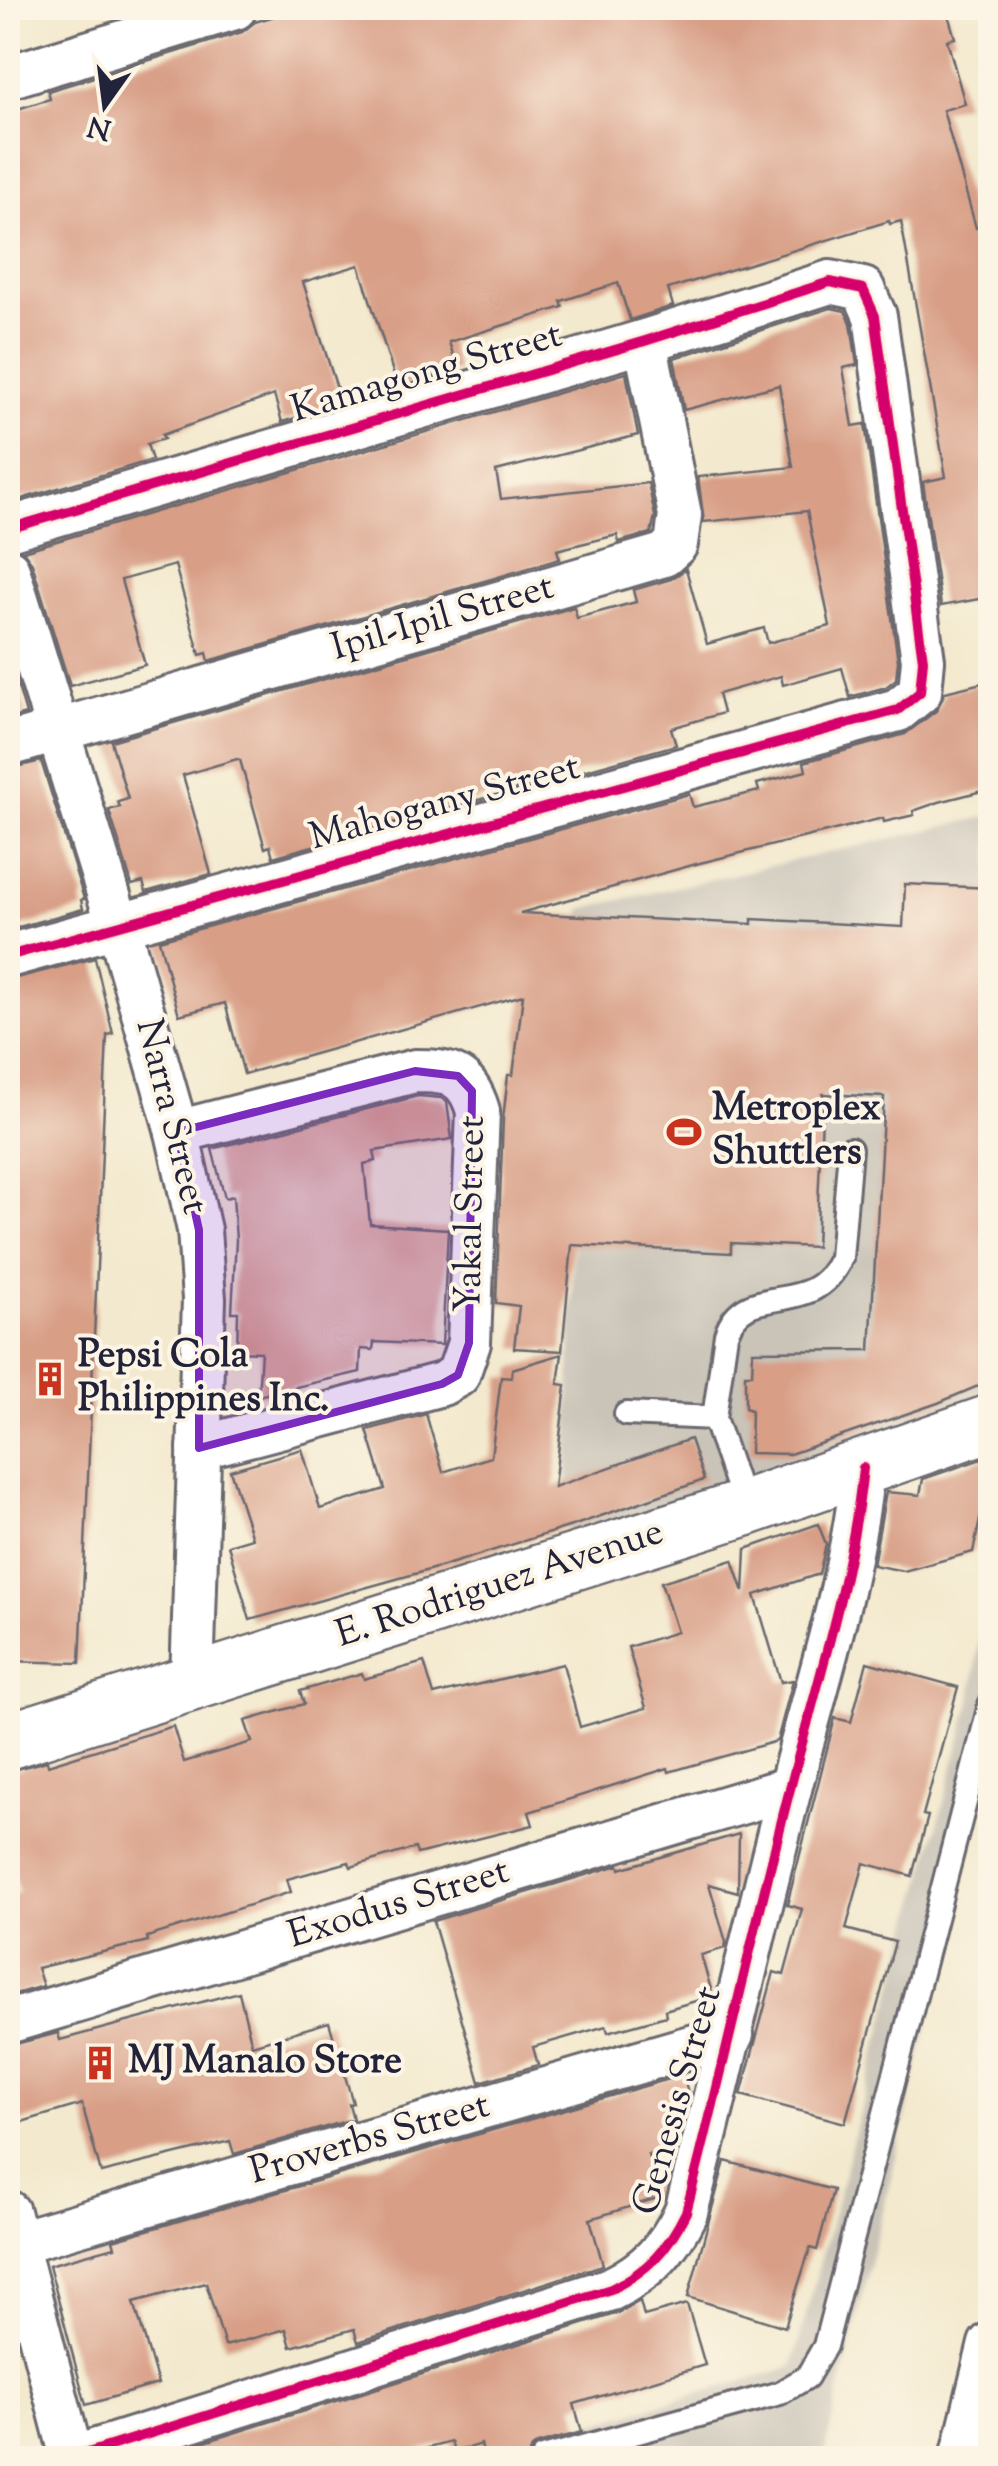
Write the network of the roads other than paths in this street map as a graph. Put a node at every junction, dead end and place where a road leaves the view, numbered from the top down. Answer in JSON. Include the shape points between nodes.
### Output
{"nodes":[{"id":1,"x":235,"y":8,"type":"edge"},
{"id":2,"x":8,"y":76,"type":"edge"},
{"id":3,"x":645,"y":342,"type":"junction"},
{"id":4,"x":8,"y":528,"type":"edge"},
{"id":5,"x":8,"y":570,"type":"edge"},
{"id":6,"x":898,"y":710,"type":"joint"},
{"id":7,"x":56,"y":731,"type":"junction"},
{"id":8,"x":8,"y":745,"type":"edge"},
{"id":9,"x":118,"y":925,"type":"junction"},
{"id":10,"x":8,"y":956,"type":"edge"},
{"id":11,"x":177,"y":1132,"type":"junction"},
{"id":12,"x":850,"y":1149,"type":"dead end"},
{"id":13,"x":626,"y":1414,"type":"dead end"},
{"id":14,"x":714,"y":1418,"type":"junction"},
{"id":15,"x":990,"y":1423,"type":"edge"},
{"id":16,"x":198,"y":1448,"type":"junction"},
{"id":17,"x":863,"y":1468,"type":"junction"},
{"id":18,"x":745,"y":1508,"type":"junction"},
{"id":19,"x":192,"y":1682,"type":"junction"},
{"id":20,"x":990,"y":1705,"type":"edge"},
{"id":21,"x":8,"y":1742,"type":"edge"},
{"id":22,"x":790,"y":1788,"type":"junction"},
{"id":23,"x":8,"y":2022,"type":"edge"},
{"id":24,"x":732,"y":2035,"type":"junction"},
{"id":25,"x":10,"y":2233,"type":"edge"},
{"id":26,"x":990,"y":2344,"type":"edge"},
{"id":27,"x":72,"y":2458,"type":"edge"},
{"id":28,"x":543,"y":2458,"type":"edge"},
{"id":29,"x":962,"y":2458,"type":"edge"}],
"edges":[{"from":1,"to":2,"type":"street"},
{"from":3,"to":4,"type":"street","name":"Kamagong Street"},
{"from":3,"to":6,"type":"street","name":"Kamagong Street","via":[[830,282],[863,288],[875,316],[924,660],[920,692]]},
{"from":3,"to":7,"type":"street","name":"Ipil-Ipil Street","via":[[680,516],[676,544],[664,555]]},
{"from":5,"to":7,"type":"street","name":"Narra Street"},
{"from":6,"to":9,"type":"street","name":"Mahogany Street"},
{"from":7,"to":8,"type":"street","name":"Ipil-Ipil Street"},
{"from":7,"to":9,"type":"street","name":"Narra Street"},
{"from":9,"to":10,"type":"street","name":"Mahogany Street"},
{"from":9,"to":11,"type":"street","name":"Narra Street"},
{"from":11,"to":16,"type":"street","name":"Narra Street","via":[[204,1264]]},
{"from":11,"to":16,"type":"street","name":"Yakal Street","via":[[415,1070],[458,1076],[478,1111],[469,1343],[458,1375]]},
{"from":12,"to":14,"type":"lane","via":[[841,1258],[834,1272],[814,1292],[756,1303],[737,1314],[726,1334]]},
{"from":13,"to":14,"type":"lane"},
{"from":14,"to":18,"type":"lane"},
{"from":15,"to":17,"type":"street","name":"E. Rodriguez Avenue"},
{"from":16,"to":19,"type":"street","name":"Narra Street"},
{"from":17,"to":18,"type":"street","name":"E. Rodriguez Avenue"},
{"from":17,"to":22,"type":"street","name":"Genesis Street","via":[[851,1560]]},
{"from":18,"to":19,"type":"street","name":"E. Rodriguez Avenue"},
{"from":19,"to":21,"type":"street","name":"E. Rodriguez Avenue"},
{"from":20,"to":28,"type":"lane","via":[[825,2346],[808,2376],[780,2393]]},
{"from":22,"to":23,"type":"street","name":"Exodus Street"},
{"from":22,"to":24,"type":"street","name":"Genesis Street"},
{"from":24,"to":25,"type":"street","name":"Proverbs Street"},
{"from":24,"to":27,"type":"street","name":"Genesis Street","via":[[686,2212],[658,2259],[636,2278]]},
{"from":25,"to":27,"type":"street"},
{"from":26,"to":29,"type":"street"}]}
